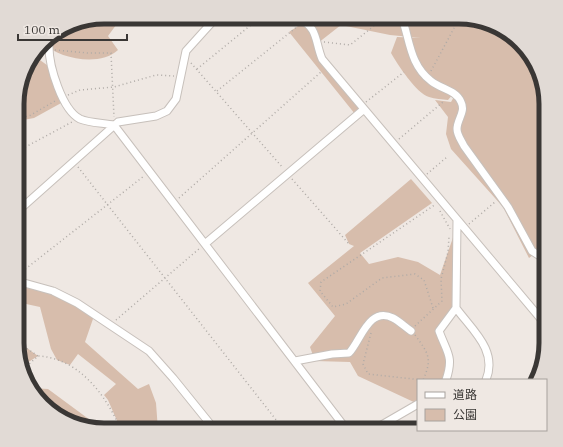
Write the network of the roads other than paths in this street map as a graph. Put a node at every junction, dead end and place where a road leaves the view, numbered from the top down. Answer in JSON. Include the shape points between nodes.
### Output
{"nodes":[{"id":1,"x":210,"y":24,"type":"edge"},
{"id":2,"x":310,"y":24,"type":"edge"},
{"id":3,"x":404,"y":24,"type":"edge"},
{"id":4,"x":48,"y":46,"type":"edge"},
{"id":5,"x":362,"y":108,"type":"junction"},
{"id":6,"x":114,"y":125,"type":"junction"},
{"id":7,"x":24,"y":206,"type":"edge"},
{"id":8,"x":457,"y":221,"type":"junction"},
{"id":9,"x":206,"y":243,"type":"junction"},
{"id":10,"x":539,"y":256,"type":"edge"},
{"id":11,"x":24,"y":283,"type":"edge"},
{"id":12,"x":456,"y":308,"type":"junction"},
{"id":13,"x":539,"y":317,"type":"edge"},
{"id":14,"x":411,"y":331,"type":"road end"},
{"id":15,"x":295,"y":361,"type":"junction"},
{"id":16,"x":446,"y":379,"type":"edge"},
{"id":17,"x":486,"y":379,"type":"edge"},
{"id":18,"x":417,"y":405,"type":"edge"},
{"id":19,"x":209,"y":423,"type":"edge"},
{"id":20,"x":342,"y":423,"type":"edge"},
{"id":21,"x":386,"y":423,"type":"edge"}],
"edges":[{"from":1,"to":6,"type":"street","via":[[186,51],[176,98],[167,111],[156,116]]},
{"from":2,"to":5,"type":"street","via":[[322,59]]},
{"from":3,"to":10,"type":"street","via":[[413,59],[428,78],[461,101],[464,109],[457,128],[461,141],[508,207],[532,251]]},
{"from":4,"to":6,"type":"street","via":[[49,58],[69,110],[79,118]]},
{"from":5,"to":8,"type":"street"},
{"from":5,"to":9,"type":"street"},
{"from":6,"to":7,"type":"street"},
{"from":6,"to":9,"type":"street"},
{"from":8,"to":12,"type":"street"},
{"from":8,"to":13,"type":"street"},
{"from":9,"to":15,"type":"street"},
{"from":11,"to":19,"type":"street","via":[[53,291],[77,303],[149,352]]},
{"from":12,"to":16,"type":"street","via":[[439,332],[448,350],[450,364]]},
{"from":12,"to":17,"type":"street","via":[[485,345],[489,355]]},
{"from":14,"to":15,"type":"street","via":[[392,317],[381,315],[373,318],[349,353]]},
{"from":15,"to":20,"type":"street"},
{"from":18,"to":21,"type":"street"}]}
